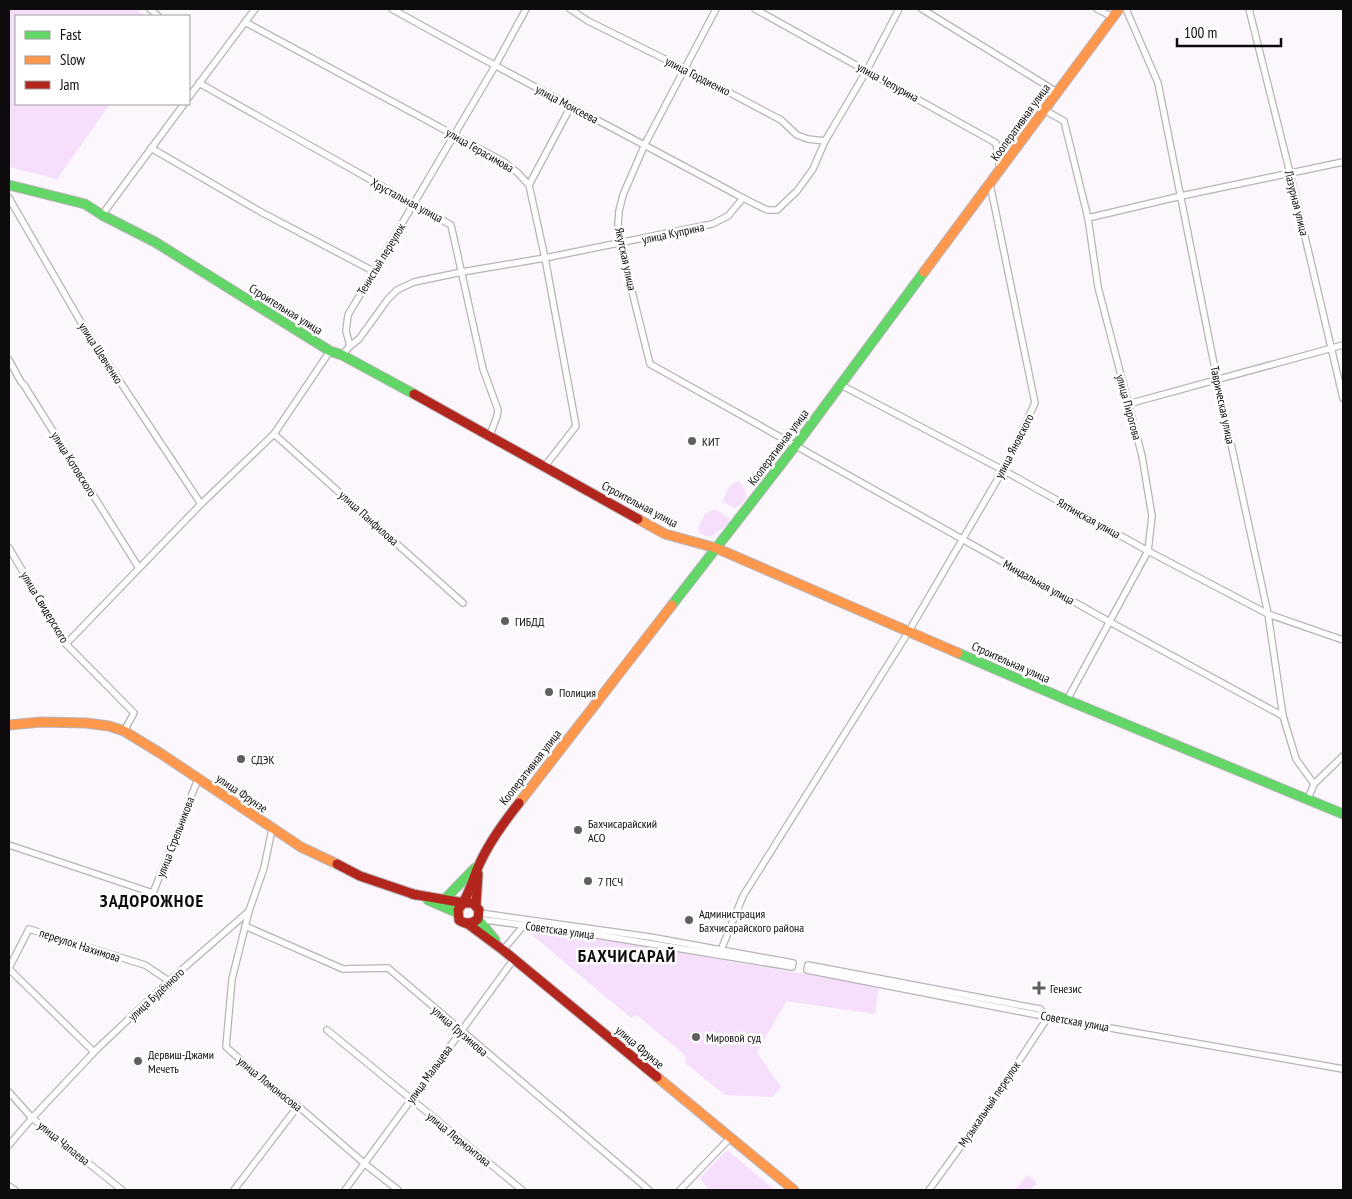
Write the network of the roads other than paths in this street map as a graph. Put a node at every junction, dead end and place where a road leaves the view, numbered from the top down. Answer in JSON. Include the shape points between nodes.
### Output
{"nodes":[{"id":1,"x":255,"y":9,"type":"edge"},
{"id":2,"x":392,"y":9,"type":"edge"},
{"id":3,"x":526,"y":9,"type":"edge"},
{"id":4,"x":570,"y":9,"type":"edge"},
{"id":5,"x":716,"y":9,"type":"edge"},
{"id":6,"x":755,"y":9,"type":"edge"},
{"id":7,"x":899,"y":9,"type":"edge"},
{"id":8,"x":922,"y":9,"type":"edge"},
{"id":9,"x":1097,"y":9,"type":"edge"},
{"id":10,"x":1119,"y":9,"type":"edge"},
{"id":11,"x":1126,"y":9,"type":"edge"},
{"id":12,"x":1249,"y":9,"type":"edge"},
{"id":13,"x":1113,"y":17,"type":"junction"},
{"id":14,"x":245,"y":22,"type":"junction"},
{"id":15,"x":495,"y":66,"type":"junction"},
{"id":16,"x":684,"y":69,"type":"junction"},
{"id":17,"x":867,"y":70,"type":"junction"},
{"id":18,"x":199,"y":83,"type":"junction"},
{"id":19,"x":1057,"y":92,"type":"junction"},
{"id":20,"x":190,"y":96,"type":"edge"},
{"id":21,"x":183,"y":105,"type":"edge"},
{"id":22,"x":571,"y":106,"type":"junction"},
{"id":23,"x":1044,"y":110,"type":"junction"},
{"id":24,"x":453,"y":134,"type":"junction"},
{"id":25,"x":825,"y":141,"type":"junction"},
{"id":26,"x":645,"y":144,"type":"junction"},
{"id":27,"x":151,"y":148,"type":"junction"},
{"id":28,"x":1343,"y":162,"type":"edge"},
{"id":29,"x":1000,"y":170,"type":"junction"},
{"id":30,"x":1290,"y":173,"type":"junction"},
{"id":31,"x":990,"y":184,"type":"junction"},
{"id":32,"x":9,"y":185,"type":"edge"},
{"id":33,"x":529,"y":185,"type":"junction"},
{"id":34,"x":1181,"y":196,"type":"junction"},
{"id":35,"x":9,"y":198,"type":"edge"},
{"id":36,"x":743,"y":198,"type":"junction"},
{"id":37,"x":413,"y":205,"type":"junction"},
{"id":38,"x":102,"y":214,"type":"junction"},
{"id":39,"x":1088,"y":218,"type":"junction"},
{"id":40,"x":620,"y":243,"type":"junction"},
{"id":41,"x":545,"y":258,"type":"junction"},
{"id":42,"x":373,"y":271,"type":"junction"},
{"id":43,"x":462,"y":272,"type":"junction"},
{"id":44,"x":1343,"y":345,"type":"edge"},
{"id":45,"x":350,"y":346,"type":"junction"},
{"id":46,"x":1332,"y":348,"type":"junction"},
{"id":47,"x":330,"y":351,"type":"junction"},
{"id":48,"x":342,"y":355,"type":"junction"},
{"id":49,"x":9,"y":360,"type":"edge"},
{"id":50,"x":1217,"y":379,"type":"junction"},
{"id":51,"x":841,"y":385,"type":"junction"},
{"id":52,"x":1343,"y":398,"type":"edge"},
{"id":53,"x":1128,"y":404,"type":"junction"},
{"id":54,"x":274,"y":434,"type":"junction"},
{"id":55,"x":490,"y":435,"type":"junction"},
{"id":56,"x":796,"y":445,"type":"junction"},
{"id":57,"x":545,"y":466,"type":"junction"},
{"id":58,"x":1003,"y":470,"type":"junction"},
{"id":59,"x":201,"y":504,"type":"junction"},
{"id":60,"x":962,"y":539,"type":"junction"},
{"id":61,"x":9,"y":548,"type":"edge"},
{"id":62,"x":716,"y":548,"type":"junction"},
{"id":63,"x":1148,"y":551,"type":"junction"},
{"id":64,"x":139,"y":568,"type":"junction"},
{"id":65,"x":463,"y":603,"type":"dead end"},
{"id":66,"x":1268,"y":614,"type":"junction"},
{"id":67,"x":1110,"y":622,"type":"junction"},
{"id":68,"x":909,"y":630,"type":"junction"},
{"id":69,"x":1343,"y":640,"type":"edge"},
{"id":70,"x":66,"y":644,"type":"junction"},
{"id":71,"x":1067,"y":700,"type":"junction"},
{"id":72,"x":1283,"y":716,"type":"junction"},
{"id":73,"x":9,"y":725,"type":"edge"},
{"id":74,"x":124,"y":731,"type":"junction"},
{"id":75,"x":1343,"y":756,"type":"edge"},
{"id":76,"x":198,"y":778,"type":"junction"},
{"id":77,"x":1314,"y":784,"type":"junction"},
{"id":78,"x":1308,"y":799,"type":"junction"},
{"id":79,"x":1343,"y":814,"type":"edge"},
{"id":80,"x":272,"y":829,"type":"junction"},
{"id":81,"x":9,"y":845,"type":"edge"},
{"id":82,"x":478,"y":864,"type":"junction"},
{"id":83,"x":412,"y":894,"type":"junction"},
{"id":84,"x":444,"y":900,"type":"junction"},
{"id":85,"x":464,"y":903,"type":"junction"},
{"id":86,"x":249,"y":911,"type":"junction"},
{"id":87,"x":458,"y":913,"type":"junction"},
{"id":88,"x":476,"y":917,"type":"junction"},
{"id":89,"x":526,"y":923,"type":"junction"},
{"id":90,"x":245,"y":926,"type":"junction"},
{"id":91,"x":503,"y":950,"type":"junction"},
{"id":92,"x":720,"y":953,"type":"junction"},
{"id":93,"x":514,"y":959,"type":"junction"},
{"id":94,"x":792,"y":967,"type":"dead end"},
{"id":95,"x":9,"y":969,"type":"edge"},
{"id":96,"x":807,"y":970,"type":"dead end"},
{"id":97,"x":169,"y":981,"type":"junction"},
{"id":98,"x":1048,"y":1017,"type":"junction"},
{"id":99,"x":327,"y":1030,"type":"dead end"},
{"id":100,"x":460,"y":1031,"type":"junction"},
{"id":101,"x":94,"y":1052,"type":"junction"},
{"id":102,"x":1343,"y":1068,"type":"edge"},
{"id":103,"x":9,"y":1092,"type":"edge"},
{"id":104,"x":410,"y":1100,"type":"junction"},
{"id":105,"x":298,"y":1106,"type":"junction"},
{"id":106,"x":32,"y":1118,"type":"junction"},
{"id":107,"x":730,"y":1138,"type":"junction"},
{"id":108,"x":9,"y":1145,"type":"edge"},
{"id":109,"x":365,"y":1164,"type":"junction"},
{"id":110,"x":9,"y":1186,"type":"edge"},
{"id":111,"x":14,"y":1190,"type":"edge"},
{"id":112,"x":122,"y":1190,"type":"edge"},
{"id":113,"x":234,"y":1190,"type":"edge"},
{"id":114,"x":345,"y":1190,"type":"edge"},
{"id":115,"x":398,"y":1190,"type":"edge"},
{"id":116,"x":522,"y":1190,"type":"edge"},
{"id":117,"x":649,"y":1190,"type":"edge"},
{"id":118,"x":680,"y":1190,"type":"edge"},
{"id":119,"x":794,"y":1190,"type":"edge"},
{"id":120,"x":929,"y":1190,"type":"edge"}],
"edges":[{"from":1,"to":14,"type":"street"},
{"from":2,"to":15,"type":"street","name":"улица Моисеева"},
{"from":3,"to":15,"type":"street","name":"Тенистый переулок"},
{"from":4,"to":16,"type":"street","name":"улица Гордиенко"},
{"from":5,"to":16,"type":"street","name":"Якутская улица"},
{"from":6,"to":17,"type":"street","name":"улица Чепурина"},
{"from":7,"to":17,"type":"street"},
{"from":8,"to":19,"type":"street"},
{"from":9,"to":13,"type":"street"},
{"from":10,"to":13,"type":"main road","name":"Кооперативная улица"},
{"from":11,"to":34,"type":"street","name":"Таврическая улица","via":[[1158,83]]},
{"from":12,"to":30,"type":"street","name":"Лазурная улица"},
{"from":13,"to":19,"type":"main road","name":"Кооперативная улица"},
{"from":14,"to":18,"type":"street"},
{"from":14,"to":24,"type":"street","name":"улица Герасимова"},
{"from":15,"to":22,"type":"street","name":"улица Моисеева"},
{"from":15,"to":24,"type":"street","name":"Тенистый переулок"},
{"from":16,"to":25,"type":"street","name":"улица Гордиенко","via":[[781,120],[797,134]]},
{"from":16,"to":26,"type":"street","name":"Якутская улица"},
{"from":17,"to":25,"type":"street"},
{"from":17,"to":29,"type":"street","name":"улица Чепурина","via":[[996,143]]},
{"from":18,"to":20,"type":"street"},
{"from":18,"to":37,"type":"street","name":"Хрустальная улица"},
{"from":19,"to":23,"type":"main road","name":"Кооперативная улица"},
{"from":21,"to":27,"type":"street"},
{"from":22,"to":26,"type":"street","name":"улица Моисеева"},
{"from":22,"to":33,"type":"street"},
{"from":23,"to":29,"type":"main road","name":"Кооперативная улица"},
{"from":23,"to":39,"type":"street","name":"улица Пирогова","via":[[1064,121]]},
{"from":24,"to":33,"type":"street","name":"улица Герасимова","via":[[504,162]]},
{"from":24,"to":37,"type":"street","name":"Тенистый переулок"},
{"from":25,"to":36,"type":"street","via":[[813,169],[781,208],[771,211]]},
{"from":26,"to":36,"type":"street","name":"улица Моисеева"},
{"from":26,"to":40,"type":"street","name":"Якутская улица","via":[[621,203]]},
{"from":27,"to":38,"type":"street"},
{"from":27,"to":42,"type":"street","via":[[261,212]]},
{"from":28,"to":30,"type":"street"},
{"from":29,"to":31,"type":"main road","name":"Кооперативная улица"},
{"from":30,"to":34,"type":"street"},
{"from":30,"to":46,"type":"street","name":"Лазурная улица"},
{"from":31,"to":51,"type":"main road","name":"Кооперативная улица"},
{"from":31,"to":58,"type":"street","name":"улица Яновского","via":[[1035,404]]},
{"from":32,"to":38,"type":"main road","name":"Строительная улица","via":[[85,204]]},
{"from":33,"to":41,"type":"street"},
{"from":34,"to":39,"type":"street"},
{"from":34,"to":50,"type":"street","name":"Таврическая улица"},
{"from":35,"to":59,"type":"street","name":"улица Шевченко","via":[[82,324]]},
{"from":36,"to":40,"type":"street","name":"улица Куприна","via":[[728,216],[712,224]]},
{"from":37,"to":42,"type":"street","name":"Тенистый переулок"},
{"from":37,"to":43,"type":"street","name":"Хрустальная улица","via":[[451,225]]},
{"from":38,"to":47,"type":"main road","name":"Строительная улица","via":[[155,242]]},
{"from":39,"to":53,"type":"street","name":"улица Пирогова","via":[[1098,287]]},
{"from":40,"to":41,"type":"street","name":"улица Куприна"},
{"from":40,"to":56,"type":"street","name":"Якутская улица","via":[[650,364]]},
{"from":41,"to":43,"type":"street","name":"улица Куприна"},
{"from":41,"to":57,"type":"street","via":[[576,426]]},
{"from":42,"to":45,"type":"street","name":"Тенистый переулок","via":[[348,315],[346,331]]},
{"from":43,"to":45,"type":"street","name":"улица Куприна","via":[[414,282],[397,290]]},
{"from":43,"to":55,"type":"street","name":"Хрустальная улица","via":[[483,369],[498,410]]},
{"from":44,"to":46,"type":"street"},
{"from":45,"to":48,"type":"street"},
{"from":46,"to":50,"type":"street"},
{"from":46,"to":52,"type":"street","name":"Лазурная улица"},
{"from":47,"to":48,"type":"main road","name":"Строительная улица"},
{"from":47,"to":54,"type":"street"},
{"from":48,"to":55,"type":"main road","name":"Строительная улица"},
{"from":49,"to":64,"type":"street","name":"улица Котовского"},
{"from":50,"to":53,"type":"street"},
{"from":50,"to":66,"type":"street","name":"Таврическая улица"},
{"from":51,"to":56,"type":"main road","name":"Кооперативная улица"},
{"from":51,"to":58,"type":"street","name":"Ялтинская улица"},
{"from":53,"to":63,"type":"street","name":"улица Пирогова","via":[[1142,456],[1152,516]]},
{"from":54,"to":59,"type":"street"},
{"from":54,"to":65,"type":"street","name":"улица Панфилова"},
{"from":55,"to":57,"type":"main road","name":"Строительная улица"},
{"from":56,"to":60,"type":"street","name":"Миндальная улица"},
{"from":56,"to":62,"type":"main road","name":"Кооперативная улица"},
{"from":57,"to":62,"type":"main road","name":"Строительная улица","via":[[665,534]]},
{"from":58,"to":60,"type":"street","name":"улица Яновского"},
{"from":58,"to":63,"type":"street","name":"Ялтинская улица"},
{"from":59,"to":64,"type":"street"},
{"from":60,"to":67,"type":"street","name":"Миндальная улица"},
{"from":60,"to":68,"type":"street","name":"улица Яновского"},
{"from":61,"to":70,"type":"street","name":"улица Свидерского"},
{"from":62,"to":68,"type":"main road","name":"Строительная улица"},
{"from":62,"to":82,"type":"main road","name":"Кооперативная улица","via":[[500,827]]},
{"from":63,"to":66,"type":"street","name":"Ялтинская улица"},
{"from":63,"to":67,"type":"street","name":"улица Пирогова"},
{"from":64,"to":70,"type":"street"},
{"from":66,"to":69,"type":"street","name":"Ялтинская улица"},
{"from":66,"to":72,"type":"street","name":"Таврическая улица"},
{"from":67,"to":71,"type":"street","name":"улица Пирогова"},
{"from":67,"to":72,"type":"street","name":"Миндальная улица"},
{"from":68,"to":71,"type":"main road","name":"Строительная улица"},
{"from":68,"to":92,"type":"street","name":"улица Яновского","via":[[743,896]]},
{"from":70,"to":74,"type":"street","name":"улица Свидерского","via":[[134,714]]},
{"from":71,"to":78,"type":"main road","name":"Строительная улица"},
{"from":72,"to":77,"type":"street","name":"Таврическая улица","via":[[1296,759]]},
{"from":73,"to":74,"type":"main road","name":"улица Фрунзе","via":[[86,723]]},
{"from":74,"to":76,"type":"main road","name":"улица Фрунзе"},
{"from":75,"to":77,"type":"street"},
{"from":76,"to":80,"type":"main road","name":"улица Фрунзе"},
{"from":76,"to":81,"type":"street","name":"улица Стрельникова","via":[[154,893]]},
{"from":77,"to":78,"type":"street"},
{"from":78,"to":79,"type":"main road","name":"Строительная улица"},
{"from":80,"to":83,"type":"main road","name":"улица Фрунзе","via":[[327,862]]},
{"from":80,"to":86,"type":"street","name":"улица Будённого","via":[[264,868]]},
{"from":82,"to":84,"type":"main road"},
{"from":82,"to":85,"type":"main road","name":"Кооперативная улица"},
{"from":82,"to":88,"type":"main road"},
{"from":83,"to":84,"type":"main road"},
{"from":83,"to":87,"type":"main road","name":"улица Фрунзе"},
{"from":84,"to":85,"type":"main road"},
{"from":85,"to":87,"type":"main road","name":"Кооперативная улица"},
{"from":85,"to":88,"type":"main road","via":[[470,902]]},
{"from":86,"to":90,"type":"street","name":"улица Ломоносова"},
{"from":86,"to":97,"type":"street","name":"улица Будённого"},
{"from":87,"to":88,"type":"main road","name":"улица Фрунзе","via":[[462,922]]},
{"from":88,"to":89,"type":"street"},
{"from":88,"to":89,"type":"street","name":"Советская улица"},
{"from":88,"to":91,"type":"main road","name":"улица Фрунзе"},
{"from":89,"to":91,"type":"street"},
{"from":89,"to":92,"type":"street","name":"Советская улица"},
{"from":90,"to":100,"type":"street","name":"улица Грузинова","via":[[343,969],[388,968]]},
{"from":90,"to":105,"type":"street","name":"улица Ломоносова","via":[[232,979],[226,1047]]},
{"from":91,"to":93,"type":"main road","name":"улица Фрунзе"},
{"from":92,"to":94,"type":"street","name":"Советская улица","via":[[793,962]]},
{"from":93,"to":100,"type":"street","name":"улица Мальцева"},
{"from":93,"to":107,"type":"main road","name":"улица Фрунзе"},
{"from":95,"to":97,"type":"street","name":"переулок Нахимова","via":[[30,929],[145,966]]},
{"from":95,"to":101,"type":"street"},
{"from":96,"to":98,"type":"street","name":"Советская улица"},
{"from":97,"to":101,"type":"street","name":"улица Будённого"},
{"from":98,"to":102,"type":"street","name":"Советская улица"},
{"from":98,"to":120,"type":"street","name":"Музыкальный переулок"},
{"from":99,"to":104,"type":"street","name":"улица Лермонтова"},
{"from":100,"to":104,"type":"street","name":"улица Мальцева"},
{"from":100,"to":117,"type":"street","name":"улица Грузинова"},
{"from":101,"to":106,"type":"street","name":"улица Будённого"},
{"from":103,"to":106,"type":"street","name":"улица Чапаева"},
{"from":104,"to":109,"type":"street","name":"улица Мальцева"},
{"from":104,"to":116,"type":"street","name":"улица Лермонтова"},
{"from":105,"to":109,"type":"street","name":"улица Ломоносова"},
{"from":105,"to":113,"type":"street"},
{"from":106,"to":108,"type":"street","name":"улица Будённого"},
{"from":106,"to":112,"type":"street","name":"улица Чапаева"},
{"from":107,"to":118,"type":"street"},
{"from":107,"to":119,"type":"main road","name":"улица Фрунзе"},
{"from":109,"to":114,"type":"street","name":"улица Мальцева"},
{"from":109,"to":115,"type":"street","name":"улица Ломоносова"},
{"from":110,"to":111,"type":"street"}]}
